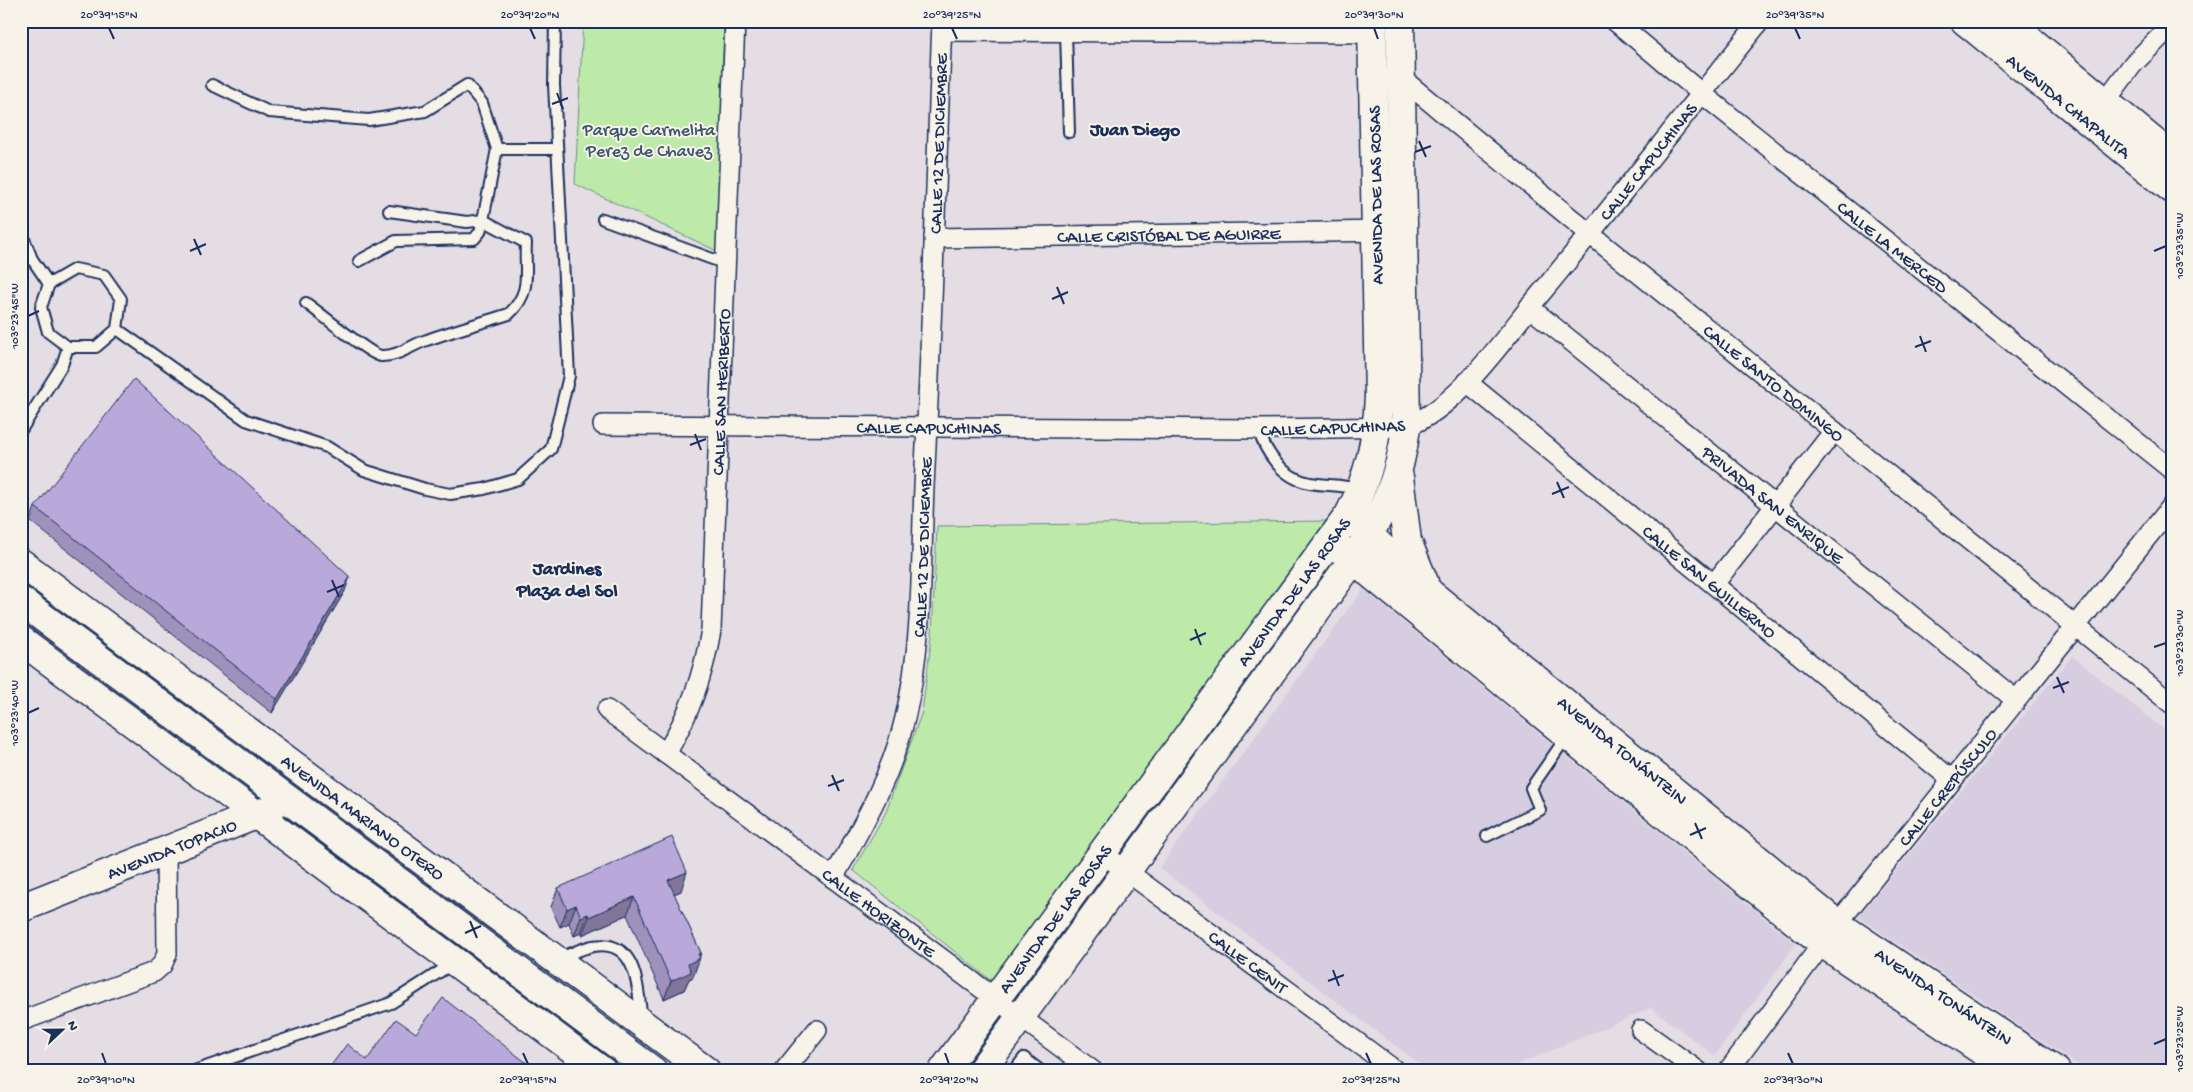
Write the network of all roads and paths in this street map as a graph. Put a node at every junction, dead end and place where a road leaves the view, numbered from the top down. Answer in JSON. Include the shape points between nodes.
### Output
{"nodes":[{"id":1,"x":555,"y":21,"type":"edge"},
{"id":2,"x":736,"y":21,"type":"edge"},
{"id":3,"x":1400,"y":21,"type":"edge"},
{"id":4,"x":1616,"y":21,"type":"edge"},
{"id":5,"x":1760,"y":21,"type":"edge"},
{"id":6,"x":1965,"y":21,"type":"edge"},
{"id":7,"x":2007,"y":21,"type":"edge"},
{"id":8,"x":2172,"y":25,"type":"edge"},
{"id":9,"x":942,"y":26,"type":"edge"},
{"id":10,"x":1372,"y":27,"type":"edge"},
{"id":11,"x":1066,"y":32,"type":"junction"},
{"id":12,"x":1372,"y":73,"type":"junction"},
{"id":13,"x":1400,"y":77,"type":"junction"},
{"id":14,"x":212,"y":85,"type":"dead end"},
{"id":15,"x":1701,"y":93,"type":"junction"},
{"id":16,"x":2097,"y":113,"type":"junction"},
{"id":17,"x":1069,"y":132,"type":"dead end"},
{"id":18,"x":497,"y":148,"type":"junction"},
{"id":19,"x":557,"y":149,"type":"junction"},
{"id":20,"x":2172,"y":157,"type":"edge"},
{"id":21,"x":2172,"y":189,"type":"edge"},
{"id":22,"x":389,"y":211,"type":"dead end"},
{"id":23,"x":603,"y":219,"type":"dead end"},
{"id":24,"x":483,"y":220,"type":"junction"},
{"id":25,"x":1403,"y":230,"type":"junction"},
{"id":26,"x":21,"y":231,"type":"edge"},
{"id":27,"x":1375,"y":232,"type":"junction"},
{"id":28,"x":1590,"y":234,"type":"junction"},
{"id":29,"x":934,"y":238,"type":"junction"},
{"id":30,"x":359,"y":261,"type":"dead end"},
{"id":31,"x":726,"y":264,"type":"junction"},
{"id":32,"x":49,"y":284,"type":"junction"},
{"id":33,"x":306,"y":303,"type":"dead end"},
{"id":34,"x":1529,"y":307,"type":"junction"},
{"id":35,"x":117,"y":329,"type":"junction"},
{"id":36,"x":68,"y":347,"type":"junction"},
{"id":37,"x":1467,"y":382,"type":"junction"},
{"id":38,"x":603,"y":425,"type":"dead end"},
{"id":39,"x":720,"y":427,"type":"junction"},
{"id":40,"x":1377,"y":427,"type":"junction"},
{"id":41,"x":1406,"y":427,"type":"junction"},
{"id":42,"x":927,"y":428,"type":"junction"},
{"id":43,"x":1258,"y":429,"type":"junction"},
{"id":44,"x":21,"y":430,"type":"edge"},
{"id":45,"x":1834,"y":431,"type":"junction"},
{"id":46,"x":2172,"y":470,"type":"edge"},
{"id":47,"x":1399,"y":473,"type":"junction"},
{"id":48,"x":1362,"y":490,"type":"junction"},
{"id":49,"x":1775,"y":506,"type":"junction"},
{"id":50,"x":2172,"y":506,"type":"edge"},
{"id":51,"x":1349,"y":515,"type":"junction"},
{"id":52,"x":1369,"y":536,"type":"junction"},
{"id":53,"x":1330,"y":540,"type":"junction"},
{"id":54,"x":1353,"y":560,"type":"junction"},
{"id":55,"x":21,"y":563,"type":"edge"},
{"id":56,"x":1714,"y":584,"type":"junction"},
{"id":57,"x":1431,"y":594,"type":"junction"},
{"id":58,"x":21,"y":602,"type":"edge"},
{"id":59,"x":2076,"y":625,"type":"junction"},
{"id":60,"x":21,"y":640,"type":"edge"},
{"id":61,"x":2016,"y":700,"type":"junction"},
{"id":62,"x":2172,"y":704,"type":"edge"},
{"id":63,"x":606,"y":710,"type":"dead end"},
{"id":64,"x":1567,"y":735,"type":"junction"},
{"id":65,"x":666,"y":754,"type":"junction"},
{"id":66,"x":1952,"y":780,"type":"junction"},
{"id":67,"x":323,"y":787,"type":"junction"},
{"id":68,"x":289,"y":801,"type":"junction"},
{"id":69,"x":259,"y":814,"type":"junction"},
{"id":70,"x":1487,"y":836,"type":"dead end"},
{"id":71,"x":166,"y":850,"type":"junction"},
{"id":72,"x":1102,"y":853,"type":"junction"},
{"id":73,"x":1126,"y":872,"type":"junction"},
{"id":74,"x":833,"y":878,"type":"junction"},
{"id":75,"x":21,"y":908,"type":"edge"},
{"id":76,"x":1830,"y":933,"type":"junction"},
{"id":77,"x":556,"y":960,"type":"junction"},
{"id":78,"x":456,"y":961,"type":"junction"},
{"id":79,"x":996,"y":999,"type":"junction"},
{"id":80,"x":1020,"y":1017,"type":"junction"},
{"id":81,"x":21,"y":1022,"type":"edge"},
{"id":82,"x":644,"y":1025,"type":"junction"},
{"id":83,"x":817,"y":1030,"type":"dead end"},
{"id":84,"x":1641,"y":1030,"type":"dead end"},
{"id":85,"x":194,"y":1071,"type":"edge"},
{"id":86,"x":602,"y":1071,"type":"edge"},
{"id":87,"x":653,"y":1071,"type":"edge"},
{"id":88,"x":706,"y":1071,"type":"edge"},
{"id":89,"x":784,"y":1071,"type":"edge"},
{"id":90,"x":943,"y":1071,"type":"edge"},
{"id":91,"x":980,"y":1071,"type":"edge"},
{"id":92,"x":1014,"y":1071,"type":"edge"},
{"id":93,"x":1041,"y":1071,"type":"edge"},
{"id":94,"x":1093,"y":1071,"type":"edge"},
{"id":95,"x":1396,"y":1071,"type":"edge"},
{"id":96,"x":1698,"y":1071,"type":"edge"},
{"id":97,"x":1728,"y":1071,"type":"edge"},
{"id":98,"x":2012,"y":1071,"type":"edge"},
{"id":99,"x":2056,"y":1071,"type":"edge"}],
"edges":[{"from":1,"to":19,"type":"lane"},
{"from":2,"to":31,"type":"street","name":"CALLE SAN HERIBERTO"},
{"from":3,"to":13,"type":"street","name":"AVENIDA DE LAS ROSAS"},
{"from":4,"to":15,"type":"street","name":"CALLE LA MERCED"},
{"from":5,"to":15,"type":"street","name":"CALLE CAPUCHINAS"},
{"from":6,"to":16,"type":"street","name":"AVENIDA CHAPALITA"},
{"from":7,"to":16,"type":"street","name":"AVENIDA CHAPALITA"},
{"from":8,"to":16,"type":"street","via":[[2133,64]]},
{"from":9,"to":11,"type":"street"},
{"from":9,"to":29,"type":"street","name":"CALLE 12 DE DICIEMBRE"},
{"from":10,"to":11,"type":"street"},
{"from":10,"to":12,"type":"street","name":"AVENIDA DE LAS ROSAS"},
{"from":11,"to":17,"type":"lane"},
{"from":12,"to":13,"type":"street"},
{"from":12,"to":27,"type":"street","name":"AVENIDA DE LAS ROSAS"},
{"from":13,"to":25,"type":"street","name":"AVENIDA DE LAS ROSAS"},
{"from":13,"to":28,"type":"street","name":"CALLE SANTO DOMINGO"},
{"from":14,"to":18,"type":"lane","via":[[270,112],[369,120],[425,111],[467,86],[482,103]]},
{"from":15,"to":28,"type":"street","name":"CALLE CAPUCHINAS"},
{"from":15,"to":46,"type":"street","name":"CALLE LA MERCED"},
{"from":16,"to":20,"type":"street","name":"AVENIDA CHAPALITA"},
{"from":16,"to":21,"type":"street","name":"AVENIDA CHAPALITA"},
{"from":18,"to":19,"type":"lane"},
{"from":18,"to":24,"type":"lane"},
{"from":19,"to":35,"type":"lane","via":[[569,376],[551,449],[518,480],[450,494],[364,470],[328,448],[246,420]]},
{"from":22,"to":24,"type":"lane","via":[[468,222]]},
{"from":23,"to":31,"type":"lane"},
{"from":24,"to":30,"type":"lane","via":[[474,239],[396,241]]},
{"from":24,"to":33,"type":"lane","via":[[526,243],[527,283],[520,304],[509,314],[398,353],[380,356],[364,349]]},
{"from":25,"to":27,"type":"street","name":"CALLE CRISTÓBAL DE AGUIRRE"},
{"from":25,"to":41,"type":"street","name":"AVENIDA DE LAS ROSAS"},
{"from":26,"to":32,"type":"lane","via":[[32,259]]},
{"from":27,"to":29,"type":"street","name":"CALLE CRISTÓBAL DE AGUIRRE"},
{"from":27,"to":40,"type":"street","name":"AVENIDA DE LAS ROSAS","via":[[1380,397]]},
{"from":28,"to":34,"type":"street","name":"CALLE CAPUCHINAS"},
{"from":28,"to":45,"type":"street","name":"CALLE SANTO DOMINGO"},
{"from":29,"to":42,"type":"street","name":"CALLE 12 DE DICIEMBRE"},
{"from":31,"to":39,"type":"street","name":"CALLE SAN HERIBERTO"},
{"from":32,"to":35,"type":"lane","via":[[75,269],[104,275],[121,300]]},
{"from":32,"to":36,"type":"lane","via":[[41,307],[48,332]]},
{"from":34,"to":37,"type":"street","name":"CALLE CAPUCHINAS"},
{"from":34,"to":49,"type":"street","name":"PRIVADA SAN ENRIQUE"},
{"from":35,"to":36,"type":"lane","via":[[96,347]]},
{"from":36,"to":44,"type":"lane","via":[[62,365]]},
{"from":37,"to":41,"type":"street","name":"CALLE CAPUCHINAS","via":[[1438,409]]},
{"from":37,"to":56,"type":"street","name":"CALLE SAN GUILLERMO"},
{"from":38,"to":39,"type":"street","name":"CALLE CAPUCHINAS"},
{"from":39,"to":42,"type":"street","name":"CALLE CAPUCHINAS"},
{"from":39,"to":65,"type":"street","name":"CALLE SAN HERIBERTO","via":[[711,630],[705,666],[694,699]]},
{"from":40,"to":41,"type":"street","name":"CALLE CAPUCHINAS"},
{"from":40,"to":43,"type":"street","name":"CALLE CAPUCHINAS"},
{"from":40,"to":48,"type":"street","name":"AVENIDA DE LAS ROSAS"},
{"from":41,"to":47,"type":"street","name":"AVENIDA DE LAS ROSAS"},
{"from":42,"to":43,"type":"street","name":"CALLE CAPUCHINAS"},
{"from":42,"to":74,"type":"street","name":"CALLE 12 DE DICIEMBRE","via":[[917,643],[905,720],[878,795]]},
{"from":43,"to":48,"type":"lane","via":[[1265,448],[1290,475],[1308,483]]},
{"from":45,"to":49,"type":"street"},
{"from":45,"to":59,"type":"street","name":"CALLE SANTO DOMINGO"},
{"from":47,"to":52,"type":"street","name":"AVENIDA DE LAS ROSAS"},
{"from":47,"to":57,"type":"street","via":[[1407,541],[1419,575]]},
{"from":48,"to":51,"type":"street","name":"AVENIDA DE LAS ROSAS"},
{"from":49,"to":56,"type":"street"},
{"from":49,"to":61,"type":"street","name":"PRIVADA SAN ENRIQUE"},
{"from":50,"to":59,"type":"street","name":"CALLE CREPÚSCULO"},
{"from":51,"to":52,"type":"street","name":"AVENIDA TONÁNTZIN"},
{"from":51,"to":53,"type":"street","name":"AVENIDA DE LAS ROSAS"},
{"from":52,"to":54,"type":"street","name":"AVENIDA DE LAS ROSAS"},
{"from":52,"to":57,"type":"street","name":"AVENIDA TONÁNTZIN"},
{"from":53,"to":54,"type":"street","name":"AVENIDA TONÁNTZIN"},
{"from":53,"to":72,"type":"street","name":"AVENIDA DE LAS ROSAS"},
{"from":54,"to":64,"type":"street","name":"AVENIDA TONÁNTZIN"},
{"from":54,"to":73,"type":"street","name":"AVENIDA DE LAS ROSAS"},
{"from":55,"to":67,"type":"street","name":"AVENIDA MARIANO OTERO"},
{"from":56,"to":66,"type":"street","name":"CALLE SAN GUILLERMO"},
{"from":57,"to":76,"type":"street","name":"AVENIDA TONÁNTZIN"},
{"from":58,"to":68,"type":"street","name":"AVENIDA MARIANO OTERO"},
{"from":59,"to":61,"type":"street","name":"CALLE CREPÚSCULO"},
{"from":59,"to":62,"type":"street","name":"CALLE SANTO DOMINGO"},
{"from":60,"to":69,"type":"street"},
{"from":61,"to":66,"type":"street","name":"CALLE CREPÚSCULO"},
{"from":63,"to":65,"type":"street","name":"CALLE HORIZONTE"},
{"from":64,"to":70,"type":"lane","via":[[1531,788],[1540,810]]},
{"from":64,"to":76,"type":"street","name":"AVENIDA TONÁNTZIN"},
{"from":65,"to":74,"type":"street","name":"CALLE HORIZONTE"},
{"from":66,"to":76,"type":"street","name":"CALLE CREPÚSCULO"},
{"from":67,"to":68,"type":"street","name":"AVENIDA TOPACIO"},
{"from":67,"to":77,"type":"street","name":"AVENIDA MARIANO OTERO"},
{"from":68,"to":69,"type":"street","name":"AVENIDA TOPACIO"},
{"from":68,"to":87,"type":"street","name":"AVENIDA MARIANO OTERO"},
{"from":69,"to":71,"type":"street","name":"AVENIDA TOPACIO"},
{"from":69,"to":78,"type":"street"},
{"from":71,"to":75,"type":"street","name":"AVENIDA TOPACIO"},
{"from":71,"to":81,"type":"street","via":[[167,954],[162,966],[154,972]]},
{"from":72,"to":73,"type":"street","name":"CALLE CENIT"},
{"from":72,"to":79,"type":"street","name":"AVENIDA DE LAS ROSAS"},
{"from":73,"to":80,"type":"street","name":"AVENIDA DE LAS ROSAS"},
{"from":73,"to":95,"type":"street","name":"CALLE CENIT"},
{"from":74,"to":79,"type":"street","name":"CALLE HORIZONTE"},
{"from":76,"to":97,"type":"street","name":"CALLE CREPÚSCULO"},
{"from":76,"to":98,"type":"street","name":"AVENIDA TONÁNTZIN"},
{"from":76,"to":99,"type":"street","name":"AVENIDA TONÁNTZIN"},
{"from":77,"to":82,"type":"street","name":"AVENIDA MARIANO OTERO"},
{"from":77,"to":82,"type":"lane","via":[[592,946],[608,945],[622,950],[633,966]]},
{"from":78,"to":85,"type":"lane","via":[[392,1003]]},
{"from":78,"to":86,"type":"street","via":[[575,1057]]},
{"from":79,"to":80,"type":"street","name":"CALLE HORIZONTE"},
{"from":79,"to":90,"type":"street","name":"AVENIDA DE LAS ROSAS"},
{"from":80,"to":91,"type":"street","name":"AVENIDA DE LAS ROSAS"},
{"from":80,"to":94,"type":"street","name":"CALLE HORIZONTE"},
{"from":82,"to":88,"type":"street","name":"AVENIDA MARIANO OTERO"},
{"from":83,"to":89,"type":"street"},
{"from":84,"to":96,"type":"street"},
{"from":92,"to":93,"type":"lane","via":[[1024,1058]]}]}
